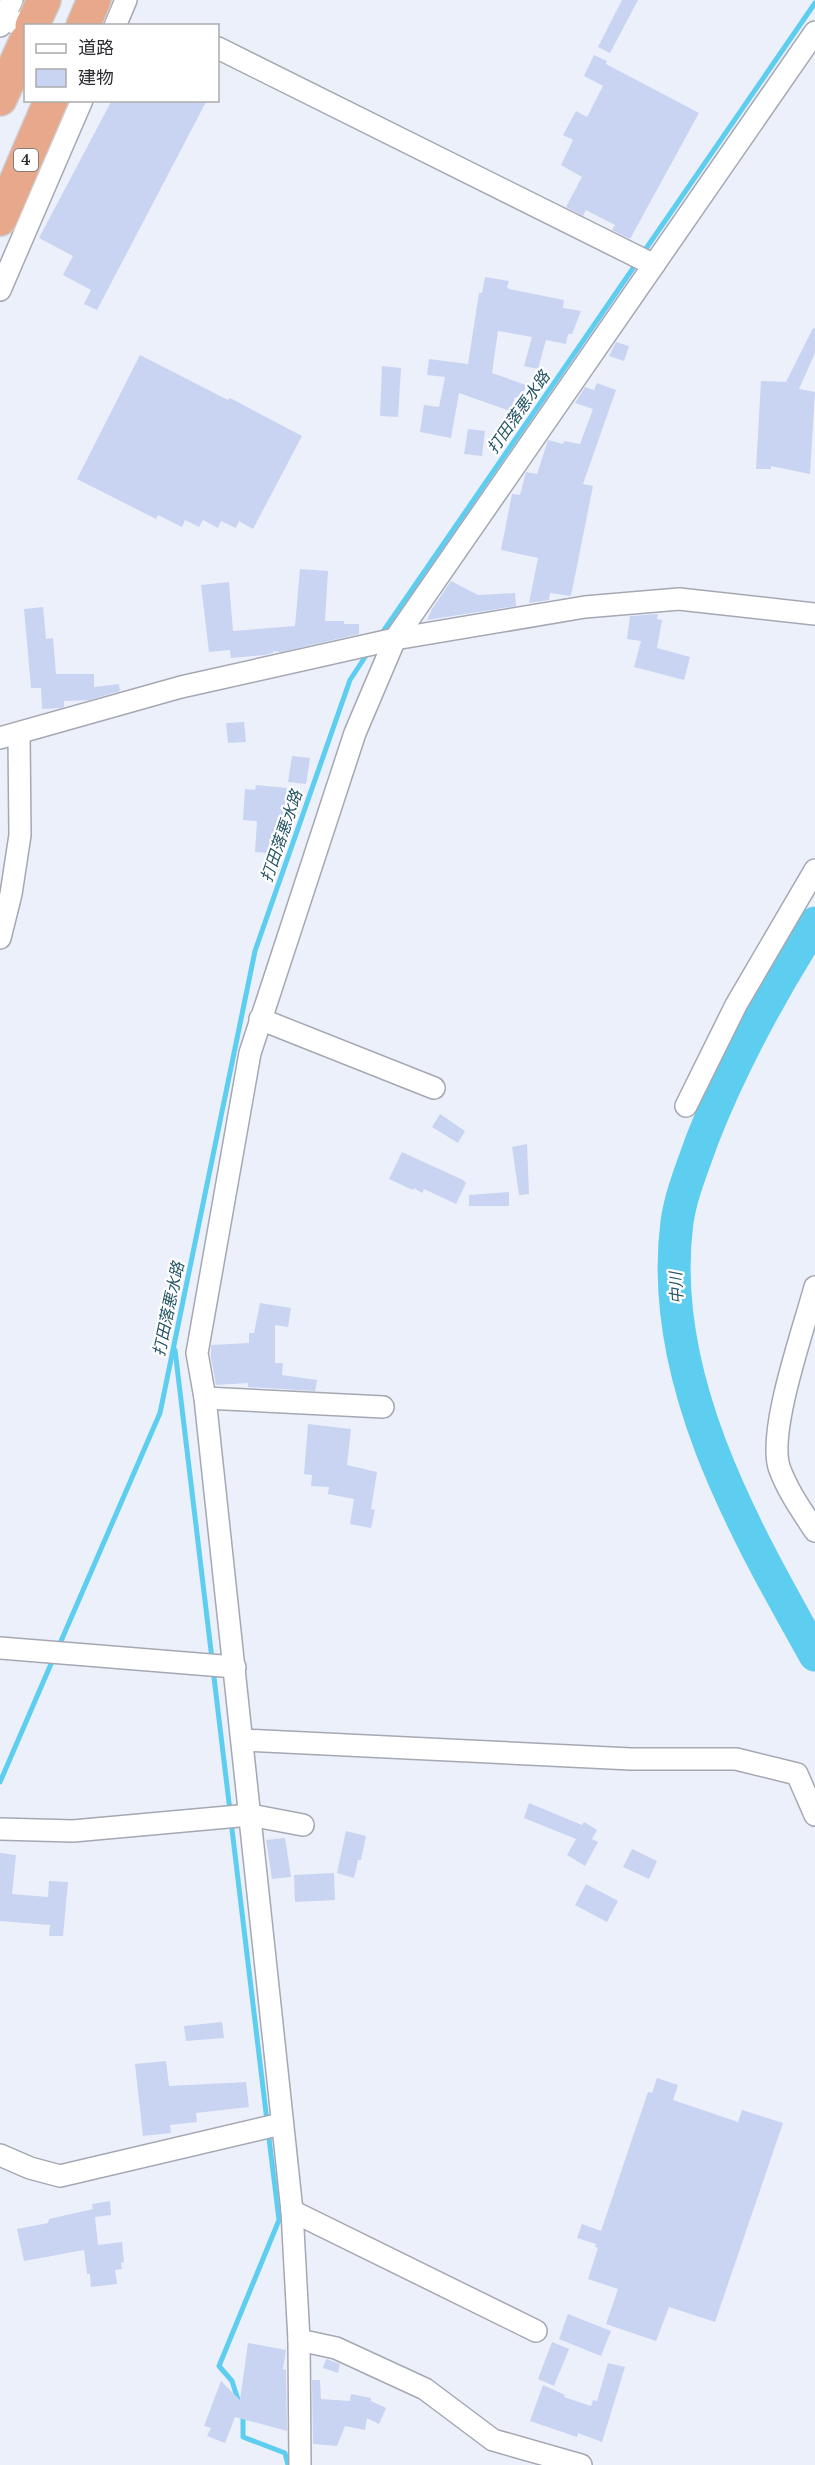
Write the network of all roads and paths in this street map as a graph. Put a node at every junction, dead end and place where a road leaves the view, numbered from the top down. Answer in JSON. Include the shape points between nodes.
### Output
{"nodes":[{"id":1,"x":12,"y":0,"type":"edge"},
{"id":2,"x":126,"y":0,"type":"edge"},
{"id":3,"x":94,"y":20,"type":"edge"},
{"id":4,"x":20,"y":23,"type":"edge"},
{"id":5,"x":815,"y":32,"type":"edge"},
{"id":6,"x":219,"y":48,"type":"edge"},
{"id":7,"x":0,"y":99,"type":"edge"},
{"id":8,"x":50,"y":102,"type":"edge"},
{"id":9,"x":81,"y":102,"type":"edge"},
{"id":10,"x":0,"y":219,"type":"edge"},
{"id":11,"x":654,"y":265,"type":"junction"},
{"id":12,"x":0,"y":290,"type":"edge"},
{"id":13,"x":815,"y":614,"type":"edge"},
{"id":14,"x":395,"y":639,"type":"junction"},
{"id":15,"x":9,"y":736,"type":"edge"},
{"id":16,"x":815,"y":870,"type":"edge"},
{"id":17,"x":0,"y":938,"type":"edge"},
{"id":18,"x":260,"y":1020,"type":"junction"},
{"id":19,"x":434,"y":1088,"type":"dead end"},
{"id":20,"x":686,"y":1106,"type":"dead end"},
{"id":21,"x":815,"y":1287,"type":"edge"},
{"id":22,"x":205,"y":1398,"type":"junction"},
{"id":23,"x":383,"y":1407,"type":"dead end"},
{"id":24,"x":815,"y":1531,"type":"edge"},
{"id":25,"x":0,"y":1647,"type":"edge"},
{"id":26,"x":235,"y":1667,"type":"junction"},
{"id":27,"x":242,"y":1740,"type":"junction"},
{"id":28,"x":250,"y":1815,"type":"junction"},
{"id":29,"x":815,"y":1815,"type":"edge"},
{"id":30,"x":303,"y":1825,"type":"dead end"},
{"id":31,"x":0,"y":1829,"type":"edge"},
{"id":32,"x":281,"y":2124,"type":"junction"},
{"id":33,"x":0,"y":2155,"type":"edge"},
{"id":34,"x":292,"y":2211,"type":"junction"},
{"id":35,"x":536,"y":2331,"type":"dead end"},
{"id":36,"x":299,"y":2340,"type":"junction"},
{"id":37,"x":300,"y":2465,"type":"edge"},
{"id":38,"x":581,"y":2465,"type":"edge"}],
"edges":[{"from":1,"to":4,"type":"street"},
{"from":2,"to":3,"type":"street"},
{"from":4,"to":7,"type":"highway"},
{"from":5,"to":11,"type":"street"},
{"from":6,"to":11,"type":"street"},
{"from":8,"to":10,"type":"highway","number":"4"},
{"from":9,"to":12,"type":"street"},
{"from":11,"to":14,"type":"street"},
{"from":13,"to":14,"type":"street","via":[[679,599],[585,606]]},
{"from":14,"to":15,"type":"street","via":[[181,687]]},
{"from":14,"to":18,"type":"street","via":[[355,733]]},
{"from":15,"to":17,"type":"street","via":[[20,835]]},
{"from":16,"to":20,"type":"street","via":[[736,1005]]},
{"from":18,"to":19,"type":"street"},
{"from":18,"to":22,"type":"street","via":[[250,1053],[197,1353]]},
{"from":21,"to":24,"type":"street","via":[[777,1437],[779,1465],[793,1497]]},
{"from":22,"to":23,"type":"street"},
{"from":22,"to":26,"type":"street"},
{"from":25,"to":26,"type":"street"},
{"from":26,"to":27,"type":"street"},
{"from":27,"to":28,"type":"street"},
{"from":27,"to":29,"type":"street","via":[[631,1758],[736,1759],[797,1774]]},
{"from":28,"to":30,"type":"street"},
{"from":28,"to":31,"type":"street","via":[[73,1832]]},
{"from":28,"to":32,"type":"street"},
{"from":32,"to":33,"type":"street","via":[[60,2176]]},
{"from":32,"to":34,"type":"street"},
{"from":34,"to":35,"type":"street"},
{"from":34,"to":36,"type":"street"},
{"from":36,"to":37,"type":"street"},
{"from":36,"to":38,"type":"street","via":[[336,2348],[425,2389],[493,2440]]}]}
